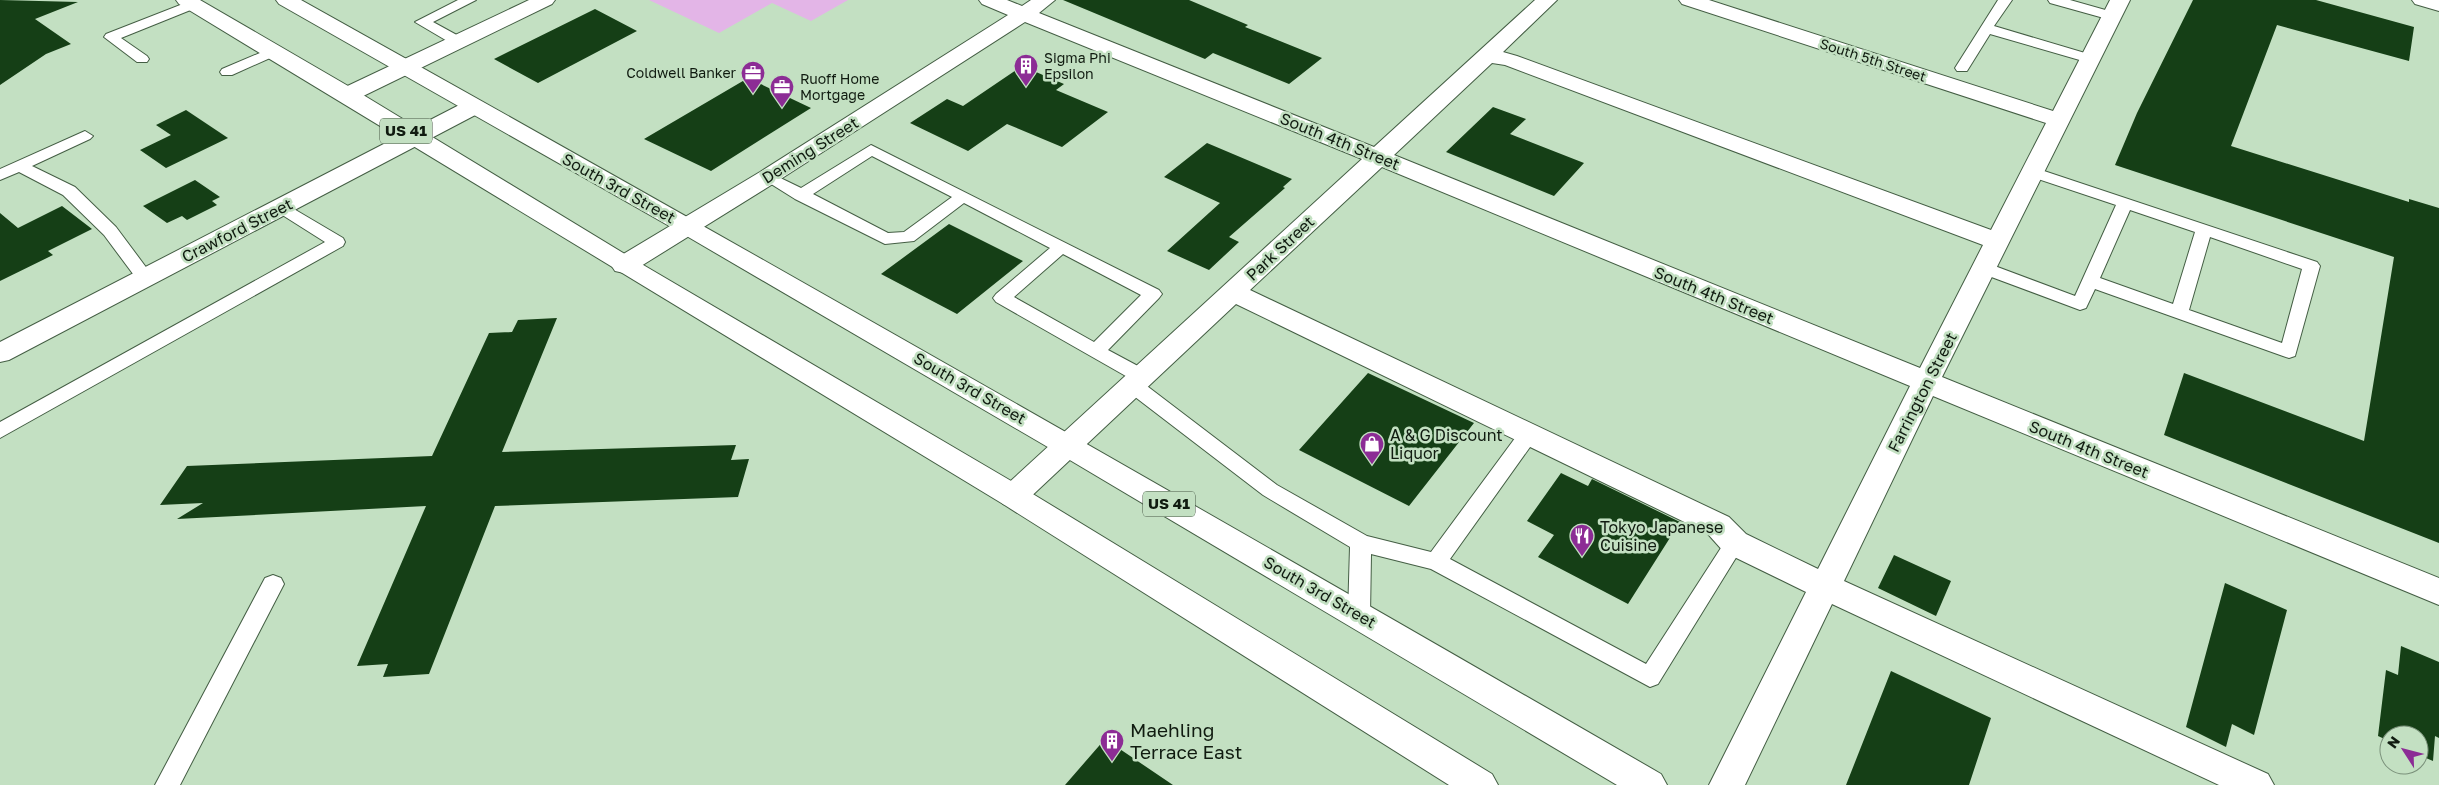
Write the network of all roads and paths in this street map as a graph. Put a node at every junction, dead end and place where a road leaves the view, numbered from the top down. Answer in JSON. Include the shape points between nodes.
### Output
{"nodes":[{"id":1,"x":286,"y":0,"type":"edge"},
{"id":2,"x":469,"y":0,"type":"edge"},
{"id":3,"x":545,"y":0,"type":"edge"},
{"id":4,"x":989,"y":0,"type":"edge"},
{"id":5,"x":1045,"y":0,"type":"edge"},
{"id":6,"x":1547,"y":0,"type":"edge"},
{"id":7,"x":1689,"y":0,"type":"edge"},
{"id":8,"x":2005,"y":0,"type":"edge"},
{"id":9,"x":2056,"y":0,"type":"edge"},
{"id":10,"x":2422,"y":0,"type":"edge"},
{"id":11,"x":190,"y":2,"type":"edge"},
{"id":12,"x":2439,"y":4,"type":"edge"},
{"id":13,"x":2116,"y":8,"type":"edge"},
{"id":14,"x":1023,"y":14,"type":"junction"},
{"id":15,"x":1986,"y":28,"type":"junction"},
{"id":16,"x":459,"y":42,"type":"junction"},
{"id":17,"x":274,"y":51,"type":"junction"},
{"id":18,"x":1487,"y":56,"type":"junction"},
{"id":19,"x":142,"y":59,"type":"dead end"},
{"id":20,"x":2090,"y":59,"type":"junction"},
{"id":21,"x":406,"y":68,"type":"junction"},
{"id":22,"x":1962,"y":68,"type":"dead end"},
{"id":23,"x":227,"y":72,"type":"dead end"},
{"id":24,"x":347,"y":95,"type":"junction"},
{"id":25,"x":474,"y":107,"type":"junction"},
{"id":26,"x":2058,"y":120,"type":"junction"},
{"id":27,"x":85,"y":136,"type":"dead end"},
{"id":28,"x":416,"y":137,"type":"junction"},
{"id":29,"x":1378,"y":157,"type":"junction"},
{"id":30,"x":19,"y":166,"type":"junction"},
{"id":31,"x":2032,"y":172,"type":"junction"},
{"id":32,"x":0,"y":175,"type":"edge"},
{"id":33,"x":768,"y":177,"type":"junction"},
{"id":34,"x":801,"y":195,"type":"junction"},
{"id":35,"x":963,"y":196,"type":"junction"},
{"id":36,"x":2125,"y":203,"type":"junction"},
{"id":37,"x":282,"y":207,"type":"junction"},
{"id":38,"x":687,"y":226,"type":"junction"},
{"id":39,"x":2204,"y":230,"type":"junction"},
{"id":40,"x":1997,"y":241,"type":"junction"},
{"id":41,"x":1060,"y":248,"type":"junction"},
{"id":42,"x":624,"y":265,"type":"junction"},
{"id":43,"x":1984,"y":268,"type":"junction"},
{"id":44,"x":145,"y":278,"type":"junction"},
{"id":45,"x":2091,"y":281,"type":"junction"},
{"id":46,"x":1232,"y":292,"type":"junction"},
{"id":47,"x":2179,"y":313,"type":"junction"},
{"id":48,"x":1096,"y":351,"type":"junction"},
{"id":49,"x":0,"y":354,"type":"edge"},
{"id":50,"x":1138,"y":381,"type":"junction"},
{"id":51,"x":1926,"y":382,"type":"junction"},
{"id":52,"x":0,"y":431,"type":"edge"},
{"id":53,"x":1528,"y":435,"type":"junction"},
{"id":54,"x":1068,"y":445,"type":"junction"},
{"id":55,"x":1013,"y":496,"type":"junction"},
{"id":56,"x":1361,"y":543,"type":"junction"},
{"id":57,"x":1735,"y":544,"type":"junction"},
{"id":58,"x":1436,"y":562,"type":"junction"},
{"id":59,"x":272,"y":584,"type":"dead end"},
{"id":60,"x":1824,"y":587,"type":"junction"},
{"id":61,"x":2439,"y":592,"type":"edge"},
{"id":62,"x":1359,"y":615,"type":"junction"},
{"id":63,"x":167,"y":785,"type":"edge"},
{"id":64,"x":1480,"y":785,"type":"edge"},
{"id":65,"x":1649,"y":785,"type":"edge"},
{"id":66,"x":1727,"y":785,"type":"edge"},
{"id":67,"x":2256,"y":785,"type":"edge"}],
"edges":[{"from":1,"to":21,"type":"main road","name":"South 3rd Street","number":"US 41"},
{"from":2,"to":16,"type":"lane","via":[[422,22]]},
{"from":3,"to":16,"type":"main road"},
{"from":4,"to":14,"type":"main road","name":"South 4th Street"},
{"from":5,"to":14,"type":"main road","name":"Deming Street"},
{"from":6,"to":18,"type":"main road","name":"Park Street"},
{"from":7,"to":26,"type":"main road","name":"South 5th Street"},
{"from":8,"to":15,"type":"lane"},
{"from":9,"to":13,"type":"lane"},
{"from":10,"to":12,"type":"main road"},
{"from":11,"to":17,"type":"main road","number":"US 41"},
{"from":11,"to":19,"type":"lane","via":[[111,37]]},
{"from":13,"to":20,"type":"main road","name":"Farrington Street"},
{"from":14,"to":29,"type":"main road","name":"South 4th Street"},
{"from":14,"to":33,"type":"main road","name":"Deming Street"},
{"from":15,"to":20,"type":"lane"},
{"from":15,"to":22,"type":"lane"},
{"from":16,"to":21,"type":"main road"},
{"from":17,"to":23,"type":"lane"},
{"from":17,"to":24,"type":"main road","number":"US 41"},
{"from":18,"to":29,"type":"main road","name":"Park Street"},
{"from":18,"to":40,"type":"main road","via":[[1510,60]]},
{"from":20,"to":26,"type":"main road","name":"Farrington Street"},
{"from":21,"to":24,"type":"main road"},
{"from":21,"to":25,"type":"main road","name":"South 3rd Street","number":"US 41"},
{"from":24,"to":28,"type":"main road","number":"US 41"},
{"from":25,"to":28,"type":"main road","name":"Crawford Street"},
{"from":25,"to":38,"type":"main road","name":"South 3rd Street","number":"US 41"},
{"from":26,"to":31,"type":"main road","name":"Farrington Street"},
{"from":27,"to":30,"type":"lane"},
{"from":28,"to":37,"type":"main road","name":"Crawford Street"},
{"from":28,"to":42,"type":"main road","number":"US 41"},
{"from":29,"to":46,"type":"main road","name":"Park Street"},
{"from":29,"to":51,"type":"main road","name":"South 4th Street"},
{"from":30,"to":32,"type":"lane"},
{"from":30,"to":44,"type":"lane","via":[[69,190],[110,231]]},
{"from":31,"to":36,"type":"lane"},
{"from":31,"to":40,"type":"main road","name":"Farrington Street"},
{"from":33,"to":34,"type":"lane"},
{"from":33,"to":38,"type":"main road","name":"Deming Street"},
{"from":34,"to":35,"type":"lane","via":[[871,150]]},
{"from":34,"to":35,"type":"lane","via":[[885,239],[908,238]]},
{"from":35,"to":41,"type":"lane"},
{"from":36,"to":39,"type":"lane"},
{"from":36,"to":45,"type":"lane"},
{"from":37,"to":44,"type":"main road","name":"Crawford Street"},
{"from":37,"to":52,"type":"lane","via":[[337,242]]},
{"from":38,"to":42,"type":"main road","name":"Deming Street"},
{"from":38,"to":54,"type":"main road","name":"South 3rd Street","number":"US 41"},
{"from":39,"to":47,"type":"lane"},
{"from":39,"to":47,"type":"lane","via":[[2311,266],[2289,352]]},
{"from":40,"to":43,"type":"main road","name":"Farrington Street"},
{"from":41,"to":48,"type":"lane","via":[[1153,294]]},
{"from":41,"to":48,"type":"lane","via":[[1002,298]]},
{"from":42,"to":55,"type":"main road","number":"US 41"},
{"from":43,"to":45,"type":"lane","via":[[2080,304]]},
{"from":43,"to":51,"type":"main road","name":"Farrington Street"},
{"from":44,"to":49,"type":"main road","name":"Crawford Street"},
{"from":45,"to":47,"type":"lane"},
{"from":46,"to":50,"type":"main road","name":"Park Street"},
{"from":46,"to":53,"type":"main road"},
{"from":48,"to":50,"type":"lane"},
{"from":50,"to":54,"type":"main road","name":"Park Street"},
{"from":50,"to":56,"type":"lane","via":[[1270,490]]},
{"from":51,"to":60,"type":"main road","name":"Farrington Street"},
{"from":51,"to":61,"type":"main road","name":"South 4th Street"},
{"from":53,"to":57,"type":"main road","via":[[1718,525]]},
{"from":53,"to":58,"type":"lane"},
{"from":54,"to":55,"type":"main road","name":"Park Street"},
{"from":54,"to":62,"type":"main road","name":"South 3rd Street","number":"US 41"},
{"from":55,"to":64,"type":"main road","number":"US 41"},
{"from":56,"to":58,"type":"lane"},
{"from":56,"to":62,"type":"lane"},
{"from":57,"to":58,"type":"lane","via":[[1650,677]]},
{"from":57,"to":60,"type":"main road"},
{"from":59,"to":63,"type":"lane"},
{"from":60,"to":66,"type":"main road","name":"Farrington Street"},
{"from":60,"to":67,"type":"main road"},
{"from":62,"to":65,"type":"main road","name":"South 3rd Street","number":"US 41"}]}
